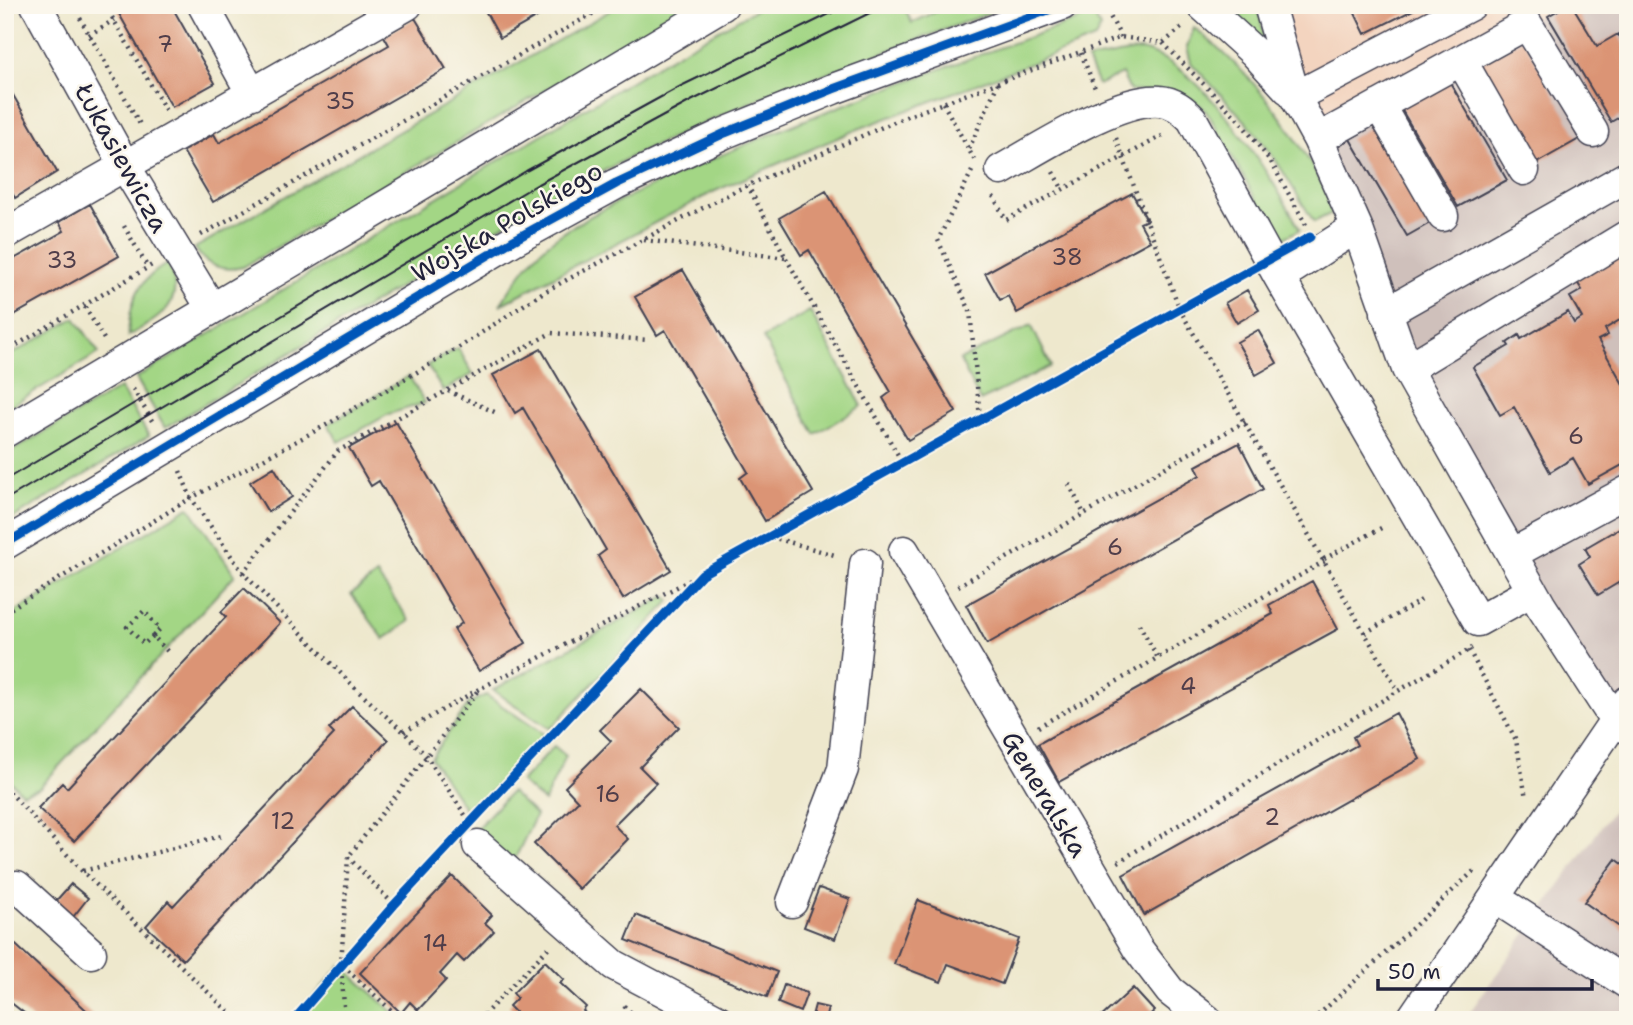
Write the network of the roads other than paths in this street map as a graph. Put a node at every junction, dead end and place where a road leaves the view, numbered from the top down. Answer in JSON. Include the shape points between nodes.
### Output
{"nodes":[{"id":1,"x":36,"y":5,"type":"edge"},
{"id":2,"x":203,"y":5,"type":"edge"},
{"id":3,"x":407,"y":5,"type":"edge"},
{"id":4,"x":723,"y":5,"type":"edge"},
{"id":5,"x":1062,"y":5,"type":"edge"},
{"id":6,"x":1269,"y":5,"type":"edge"},
{"id":7,"x":1471,"y":5,"type":"edge"},
{"id":8,"x":1204,"y":7,"type":"edge"},
{"id":9,"x":1461,"y":60,"type":"junction"},
{"id":10,"x":252,"y":94,"type":"junction"},
{"id":11,"x":1295,"y":97,"type":"junction"},
{"id":12,"x":1379,"y":105,"type":"junction"},
{"id":13,"x":1592,"y":132,"type":"dead end"},
{"id":14,"x":1318,"y":139,"type":"junction"},
{"id":15,"x":125,"y":166,"type":"junction"},
{"id":16,"x":988,"y":167,"type":"road end"},
{"id":17,"x":1524,"y":170,"type":"dead end"},
{"id":18,"x":1628,"y":176,"type":"edge"},
{"id":19,"x":1443,"y":216,"type":"dead end"},
{"id":20,"x":1357,"y":227,"type":"junction"},
{"id":21,"x":6,"y":233,"type":"edge"},
{"id":22,"x":1628,"y":235,"type":"edge"},
{"id":23,"x":1279,"y":277,"type":"junction"},
{"id":24,"x":212,"y":309,"type":"junction"},
{"id":25,"x":1386,"y":313,"type":"junction"},
{"id":26,"x":1407,"y":369,"type":"junction"},
{"id":27,"x":5,"y":432,"type":"edge"},
{"id":28,"x":1628,"y":491,"type":"edge"},
{"id":29,"x":5,"y":544,"type":"edge"},
{"id":30,"x":904,"y":551,"type":"dead end"},
{"id":31,"x":1512,"y":554,"type":"junction"},
{"id":32,"x":865,"y":564,"type":"dead end"},
{"id":33,"x":1532,"y":591,"type":"junction"},
{"id":34,"x":1623,"y":716,"type":"edge"},
{"id":35,"x":471,"y":834,"type":"road end"},
{"id":36,"x":16,"y":887,"type":"edge"},
{"id":37,"x":1495,"y":898,"type":"junction"},
{"id":38,"x":792,"y":902,"type":"dead end"},
{"id":39,"x":91,"y":953,"type":"dead end"},
{"id":40,"x":1628,"y":984,"type":"edge"},
{"id":41,"x":718,"y":1020,"type":"edge"},
{"id":42,"x":1207,"y":1020,"type":"edge"},
{"id":43,"x":1412,"y":1020,"type":"edge"}],
"edges":[{"from":1,"to":15,"type":"street","name":"Łukasiewicza"},
{"from":2,"to":10,"type":"street"},
{"from":3,"to":10,"type":"street"},
{"from":4,"to":24,"type":"street"},
{"from":5,"to":29,"type":"street","name":"Wojska Polskiego","via":[[833,89],[616,184],[512,241]]},
{"from":6,"to":11,"type":"street"},
{"from":7,"to":11,"type":"street"},
{"from":8,"to":11,"type":"street"},
{"from":9,"to":12,"type":"street"},
{"from":9,"to":13,"type":"street","via":[[1527,24]]},
{"from":9,"to":17,"type":"street"},
{"from":10,"to":15,"type":"street"},
{"from":11,"to":14,"type":"street"},
{"from":12,"to":14,"type":"street"},
{"from":12,"to":19,"type":"street"},
{"from":14,"to":20,"type":"street"},
{"from":15,"to":21,"type":"street"},
{"from":15,"to":24,"type":"street","name":"Łukasiewicza"},
{"from":16,"to":23,"type":"street","via":[[1116,108],[1160,101],[1178,106],[1192,119]]},
{"from":18,"to":25,"type":"street"},
{"from":20,"to":23,"type":"street"},
{"from":20,"to":25,"type":"street"},
{"from":22,"to":26,"type":"street"},
{"from":23,"to":33,"type":"street","via":[[1478,621]]},
{"from":24,"to":27,"type":"street"},
{"from":25,"to":26,"type":"street"},
{"from":26,"to":31,"type":"street"},
{"from":28,"to":31,"type":"street"},
{"from":30,"to":42,"type":"street","name":"Generalska","via":[[1138,949],[1170,991]]},
{"from":31,"to":33,"type":"street"},
{"from":32,"to":38,"type":"street","via":[[843,769]]},
{"from":33,"to":34,"type":"street"},
{"from":34,"to":37,"type":"street"},
{"from":35,"to":41,"type":"street","via":[[614,965]]},
{"from":36,"to":39,"type":"street"},
{"from":37,"to":40,"type":"street"},
{"from":37,"to":43,"type":"street"}]}
